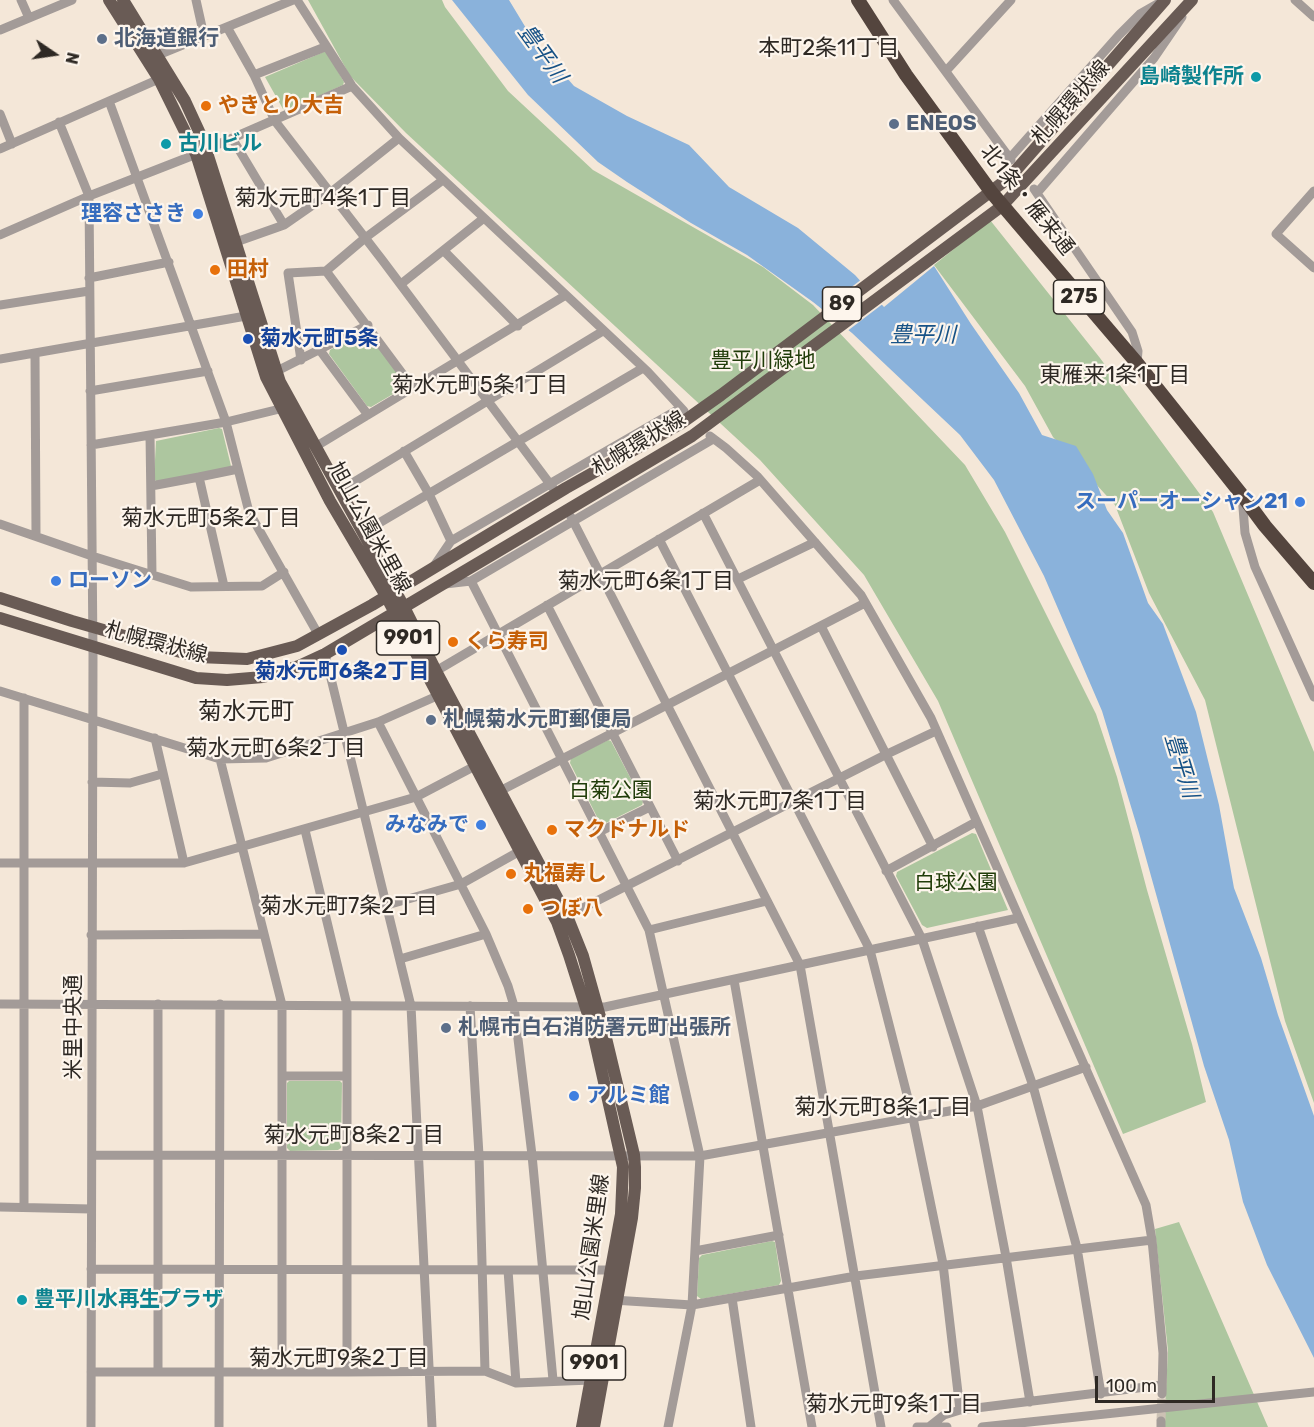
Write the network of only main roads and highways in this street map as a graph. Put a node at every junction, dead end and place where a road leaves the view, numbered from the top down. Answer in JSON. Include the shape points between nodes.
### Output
{"nodes":[{"id":1,"x":109,"y":0,"type":"edge"},
{"id":2,"x":123,"y":0,"type":"edge"},
{"id":3,"x":858,"y":0,"type":"edge"},
{"id":4,"x":1165,"y":0,"type":"edge"},
{"id":5,"x":1193,"y":0,"type":"edge"},
{"id":6,"x":201,"y":151,"type":"junction"},
{"id":7,"x":992,"y":193,"type":"junction"},
{"id":8,"x":1002,"y":206,"type":"junction"},
{"id":9,"x":271,"y":374,"type":"junction"},
{"id":10,"x":288,"y":407,"type":"junction"},
{"id":11,"x":1314,"y":583,"type":"edge"},
{"id":12,"x":391,"y":593,"type":"junction"},
{"id":13,"x":0,"y":598,"type":"edge"},
{"id":14,"x":399,"y":610,"type":"junction"},
{"id":15,"x":0,"y":618,"type":"edge"},
{"id":16,"x":495,"y":793,"type":"junction"},
{"id":17,"x":591,"y":1006,"type":"junction"},
{"id":18,"x":628,"y":1155,"type":"junction"},
{"id":19,"x":611,"y":1300,"type":"junction"},
{"id":20,"x":582,"y":1427,"type":"edge"},
{"id":21,"x":594,"y":1427,"type":"edge"}],
"edges":[{"from":1,"to":6,"type":"main road","name":"旭山公園米里線","number":"9901"},
{"from":2,"to":6,"type":"main road","name":"旭山公園米里線","number":"9901","via":[[185,101]]},
{"from":3,"to":7,"type":"highway","name":"北1条・雁来通","number":"275","via":[[906,75]]},
{"from":4,"to":7,"type":"main road","name":"札幌環状線","number":"89"},
{"from":5,"to":8,"type":"main road","name":"札幌環状線","number":"89"},
{"from":6,"to":9,"type":"main road","name":"旭山公園米里線","number":"9901","via":[[236,242]]},
{"from":6,"to":9,"type":"main road","name":"旭山公園米里線","number":"9901","via":[[246,316]]},
{"from":7,"to":8,"type":"highway","name":"北1条・雁来通","number":"275"},
{"from":7,"to":12,"type":"main road","name":"札幌環状線","number":"89","via":[[680,424]]},
{"from":8,"to":11,"type":"highway","name":"北1条・雁来通","number":"275","via":[[1137,363]]},
{"from":8,"to":14,"type":"main road","name":"札幌環状線","number":"89","via":[[692,436]]},
{"from":9,"to":10,"type":"main road","name":"旭山公園米里線","number":"9901"},
{"from":10,"to":12,"type":"main road","name":"旭山公園米里線","number":"9901","via":[[315,447]]},
{"from":10,"to":12,"type":"main road","name":"旭山公園米里線","number":"9901","via":[[330,501]]},
{"from":12,"to":13,"type":"main road","name":"札幌環状線","number":"89","via":[[297,646],[247,659],[187,654]]},
{"from":12,"to":14,"type":"main road","name":"旭山公園米里線","number":"9901"},
{"from":14,"to":15,"type":"main road","name":"札幌環状線","number":"89","via":[[299,666],[278,674],[227,680],[172,672]]},
{"from":14,"to":16,"type":"main road","name":"旭山公園米里線","number":"9901","via":[[436,671]]},
{"from":14,"to":16,"type":"main road","name":"旭山公園米里線","number":"9901","via":[[437,696],[475,766]]},
{"from":16,"to":17,"type":"main road","name":"旭山公園米里線","number":"9901","via":[[557,922]]},
{"from":16,"to":17,"type":"main road","name":"旭山公園米里線","number":"9901","via":[[567,916],[583,956]]},
{"from":17,"to":18,"type":"main road","name":"旭山公園米里線","number":"9901"},
{"from":18,"to":19,"type":"main road","name":"旭山公園米里線","number":"9901","via":[[611,1270]]},
{"from":18,"to":19,"type":"main road","name":"旭山公園米里線","number":"9901","via":[[634,1205]]},
{"from":19,"to":20,"type":"main road","name":"旭山公園米里線","number":"9901"},
{"from":19,"to":21,"type":"main road","name":"旭山公園米里線","number":"9901"}]}
